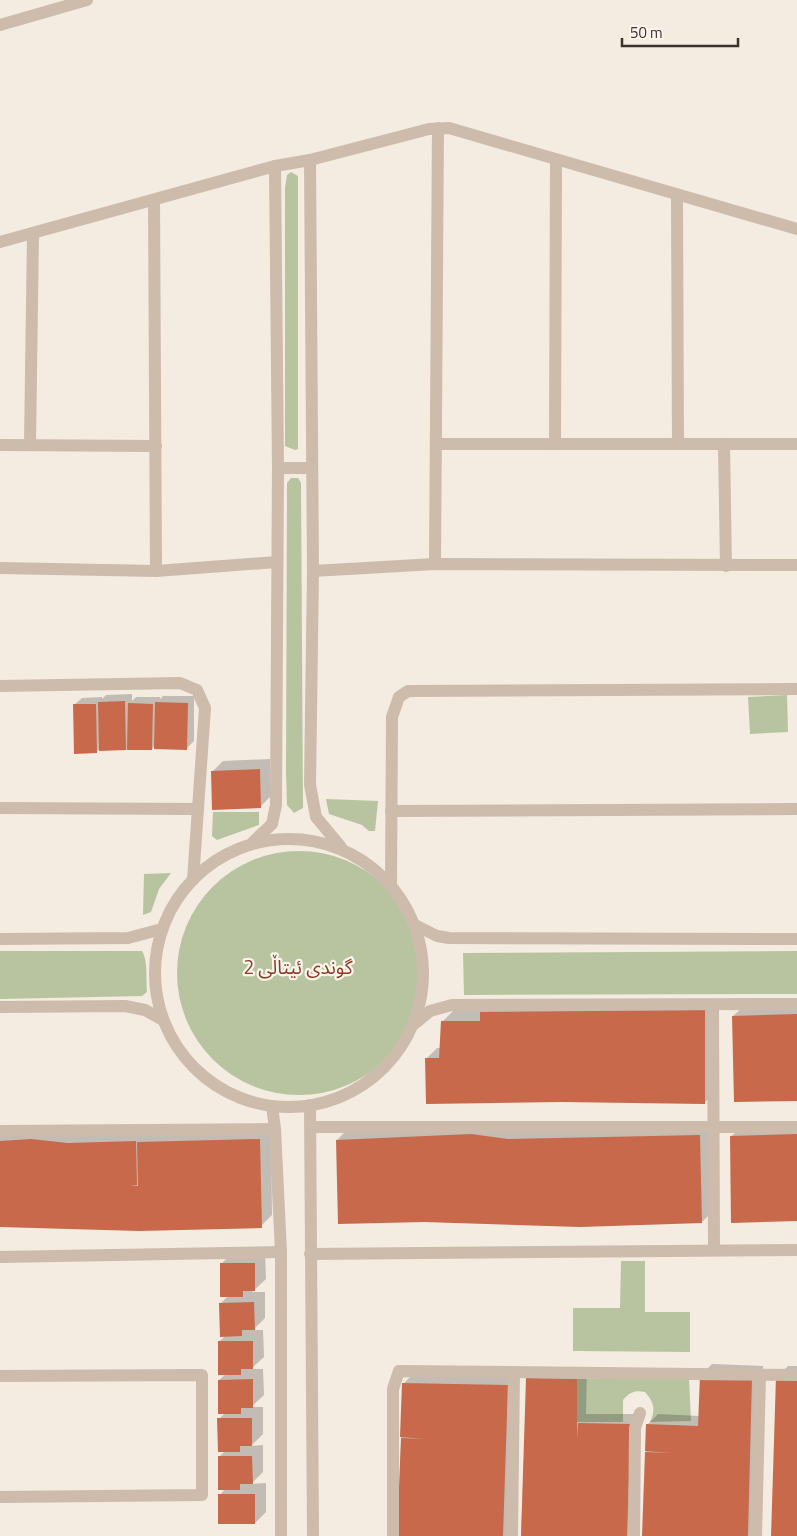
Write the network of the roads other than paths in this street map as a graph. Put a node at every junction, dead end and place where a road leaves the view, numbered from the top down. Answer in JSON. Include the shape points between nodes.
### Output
{"nodes":[{"id":1,"x":87,"y":0,"type":"edge"},
{"id":2,"x":0,"y":25,"type":"edge"},
{"id":3,"x":438,"y":128,"type":"junction"},
{"id":4,"x":310,"y":160,"type":"junction"},
{"id":5,"x":556,"y":160,"type":"junction"},
{"id":6,"x":276,"y":166,"type":"junction"},
{"id":7,"x":677,"y":195,"type":"junction"},
{"id":8,"x":154,"y":202,"type":"junction"},
{"id":9,"x":797,"y":229,"type":"edge"},
{"id":10,"x":33,"y":234,"type":"junction"},
{"id":11,"x":0,"y":242,"type":"edge"},
{"id":12,"x":436,"y":444,"type":"junction"},
{"id":13,"x":555,"y":444,"type":"junction"},
{"id":14,"x":678,"y":444,"type":"junction"},
{"id":15,"x":724,"y":444,"type":"junction"},
{"id":16,"x":797,"y":444,"type":"edge"},
{"id":17,"x":0,"y":445,"type":"edge"},
{"id":18,"x":30,"y":445,"type":"junction"},
{"id":19,"x":156,"y":446,"type":"junction"},
{"id":20,"x":278,"y":468,"type":"junction"},
{"id":21,"x":312,"y":468,"type":"junction"},
{"id":22,"x":277,"y":562,"type":"junction"},
{"id":23,"x":435,"y":564,"type":"junction"},
{"id":24,"x":797,"y":565,"type":"edge"},
{"id":25,"x":726,"y":566,"type":"junction"},
{"id":26,"x":0,"y":568,"type":"edge"},
{"id":27,"x":156,"y":571,"type":"junction"},
{"id":28,"x":314,"y":571,"type":"junction"},
{"id":29,"x":0,"y":686,"type":"edge"},
{"id":30,"x":797,"y":689,"type":"edge"},
{"id":31,"x":0,"y":808,"type":"edge"},
{"id":32,"x":198,"y":809,"type":"junction"},
{"id":33,"x":797,"y":809,"type":"edge"},
{"id":34,"x":391,"y":811,"type":"junction"},
{"id":35,"x":245,"y":846,"type":"junction"},
{"id":36,"x":345,"y":850,"type":"junction"},
{"id":37,"x":193,"y":880,"type":"junction"},
{"id":38,"x":391,"y":885,"type":"junction"},
{"id":39,"x":415,"y":926,"type":"junction"},
{"id":40,"x":162,"y":930,"type":"junction"},
{"id":41,"x":0,"y":939,"type":"edge"},
{"id":42,"x":797,"y":939,"type":"edge"},
{"id":43,"x":797,"y":1004,"type":"edge"},
{"id":44,"x":713,"y":1005,"type":"junction"},
{"id":45,"x":0,"y":1007,"type":"edge"},
{"id":46,"x":163,"y":1020,"type":"junction"},
{"id":47,"x":413,"y":1025,"type":"junction"},
{"id":48,"x":310,"y":1105,"type":"junction"},
{"id":49,"x":272,"y":1106,"type":"junction"},
{"id":50,"x":311,"y":1126,"type":"junction"},
{"id":51,"x":712,"y":1126,"type":"junction"},
{"id":52,"x":797,"y":1127,"type":"edge"},
{"id":53,"x":275,"y":1129,"type":"junction"},
{"id":54,"x":0,"y":1131,"type":"edge"},
{"id":55,"x":714,"y":1249,"type":"junction"},
{"id":56,"x":797,"y":1250,"type":"edge"},
{"id":57,"x":281,"y":1252,"type":"junction"},
{"id":58,"x":310,"y":1254,"type":"junction"},
{"id":59,"x":0,"y":1257,"type":"edge"},
{"id":60,"x":514,"y":1372,"type":"junction"},
{"id":61,"x":760,"y":1375,"type":"junction"},
{"id":62,"x":0,"y":1376,"type":"edge"},
{"id":63,"x":797,"y":1376,"type":"edge"},
{"id":64,"x":640,"y":1413,"type":"dead end"},
{"id":65,"x":0,"y":1497,"type":"edge"},
{"id":66,"x":281,"y":1536,"type":"edge"},
{"id":67,"x":313,"y":1536,"type":"edge"},
{"id":68,"x":393,"y":1536,"type":"edge"},
{"id":69,"x":512,"y":1536,"type":"edge"},
{"id":70,"x":634,"y":1536,"type":"edge"},
{"id":71,"x":756,"y":1536,"type":"edge"}],
"edges":[{"from":1,"to":2,"type":"street"},
{"from":3,"to":4,"type":"street"},
{"from":3,"to":5,"type":"street","via":[[460,130]]},
{"from":3,"to":12,"type":"street"},
{"from":4,"to":6,"type":"street"},
{"from":4,"to":21,"type":"street"},
{"from":5,"to":7,"type":"street"},
{"from":5,"to":13,"type":"street"},
{"from":6,"to":8,"type":"street"},
{"from":6,"to":20,"type":"street"},
{"from":7,"to":9,"type":"street"},
{"from":7,"to":14,"type":"street"},
{"from":8,"to":10,"type":"street"},
{"from":8,"to":19,"type":"street"},
{"from":10,"to":11,"type":"street"},
{"from":10,"to":18,"type":"street"},
{"from":12,"to":13,"type":"street"},
{"from":12,"to":23,"type":"street"},
{"from":13,"to":14,"type":"street"},
{"from":14,"to":15,"type":"street"},
{"from":15,"to":16,"type":"street"},
{"from":15,"to":25,"type":"street"},
{"from":17,"to":18,"type":"street"},
{"from":18,"to":19,"type":"street"},
{"from":19,"to":27,"type":"street"},
{"from":20,"to":21,"type":"street"},
{"from":20,"to":22,"type":"street"},
{"from":21,"to":28,"type":"street"},
{"from":22,"to":27,"type":"street"},
{"from":22,"to":35,"type":"street","via":[[275,811],[268,829]]},
{"from":23,"to":25,"type":"street"},
{"from":23,"to":28,"type":"street"},
{"from":24,"to":25,"type":"street"},
{"from":26,"to":27,"type":"street"},
{"from":28,"to":36,"type":"street","via":[[310,785],[316,817]]},
{"from":29,"to":32,"type":"street","via":[[180,683],[197,690],[205,708]]},
{"from":30,"to":34,"type":"street","via":[[412,690],[399,697],[392,711]]},
{"from":31,"to":32,"type":"street"},
{"from":32,"to":37,"type":"street"},
{"from":33,"to":34,"type":"street"},
{"from":34,"to":38,"type":"street"},
{"from":35,"to":36,"type":"street","via":[[296,839]]},
{"from":35,"to":37,"type":"street","via":[[217,860]]},
{"from":36,"to":38,"type":"street"},
{"from":37,"to":40,"type":"street","via":[[178,898]]},
{"from":38,"to":39,"type":"street"},
{"from":39,"to":42,"type":"street","via":[[449,938]]},
{"from":39,"to":47,"type":"street","via":[[422,950],[424,975]]},
{"from":40,"to":41,"type":"street","via":[[116,939]]},
{"from":40,"to":46,"type":"street","via":[[155,968],[156,995]]},
{"from":43,"to":44,"type":"street"},
{"from":44,"to":47,"type":"street","via":[[452,1005],[430,1011]]},
{"from":44,"to":51,"type":"street"},
{"from":45,"to":46,"type":"street","via":[[125,1006],[145,1010]]},
{"from":46,"to":49,"type":"street","via":[[180,1051],[204,1077],[233,1095]]},
{"from":47,"to":48,"type":"street","via":[[382,1070],[361,1086]]},
{"from":48,"to":49,"type":"street"},
{"from":48,"to":50,"type":"street"},
{"from":49,"to":53,"type":"street"},
{"from":50,"to":51,"type":"street"},
{"from":50,"to":58,"type":"street"},
{"from":51,"to":52,"type":"street"},
{"from":51,"to":55,"type":"street"},
{"from":53,"to":54,"type":"street"},
{"from":53,"to":57,"type":"street"},
{"from":55,"to":56,"type":"street"},
{"from":55,"to":58,"type":"street"},
{"from":57,"to":59,"type":"street"},
{"from":57,"to":66,"type":"street"},
{"from":58,"to":67,"type":"street"},
{"from":60,"to":61,"type":"street"},
{"from":60,"to":68,"type":"street","via":[[399,1371],[392,1390]]},
{"from":60,"to":69,"type":"street"},
{"from":61,"to":63,"type":"street"},
{"from":61,"to":71,"type":"street"},
{"from":62,"to":65,"type":"street","via":[[202,1375],[202,1495]]},
{"from":64,"to":70,"type":"street","via":[[635,1428]]}]}
